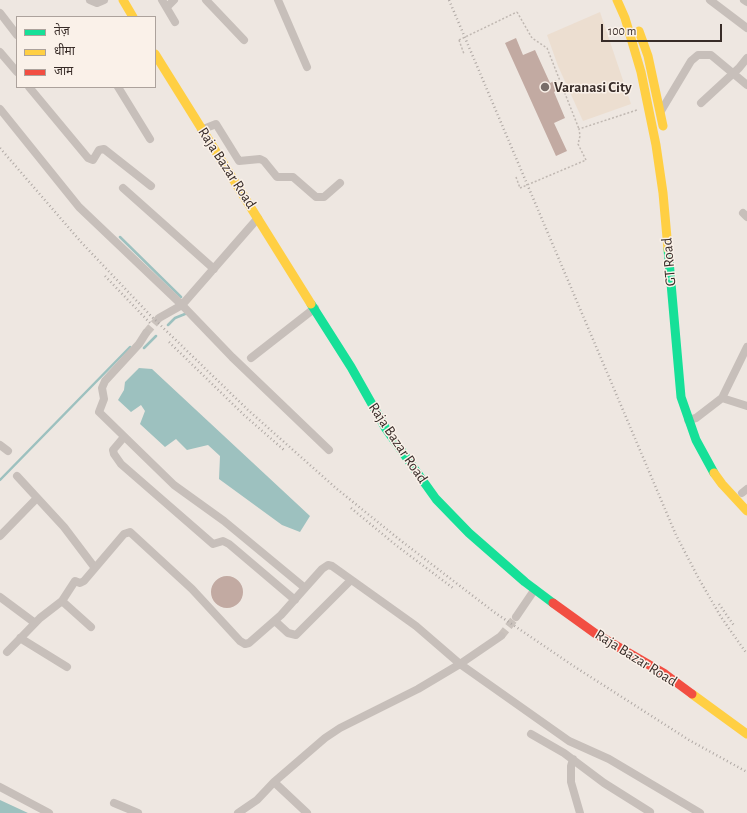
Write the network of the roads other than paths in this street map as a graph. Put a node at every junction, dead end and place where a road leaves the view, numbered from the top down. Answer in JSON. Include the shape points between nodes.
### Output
{"nodes":[{"id":1,"x":90,"y":0,"type":"edge"},
{"id":2,"x":104,"y":0,"type":"edge"},
{"id":3,"x":123,"y":0,"type":"edge"},
{"id":4,"x":174,"y":0,"type":"edge"},
{"id":5,"x":206,"y":0,"type":"edge"},
{"id":6,"x":278,"y":0,"type":"edge"},
{"id":7,"x":617,"y":0,"type":"edge"},
{"id":8,"x":627,"y":0,"type":"edge"},
{"id":9,"x":710,"y":0,"type":"edge"},
{"id":10,"x":744,"y":0,"type":"edge"},
{"id":11,"x":747,"y":2,"type":"edge"},
{"id":12,"x":165,"y":3,"type":"edge"},
{"id":13,"x":0,"y":13,"type":"edge"},
{"id":14,"x":132,"y":16,"type":"edge"},
{"id":15,"x":175,"y":22,"type":"dead end"},
{"id":16,"x":747,"y":28,"type":"edge"},
{"id":17,"x":16,"y":33,"type":"edge"},
{"id":18,"x":244,"y":40,"type":"dead end"},
{"id":19,"x":0,"y":52,"type":"edge"},
{"id":20,"x":156,"y":56,"type":"edge"},
{"id":21,"x":747,"y":58,"type":"edge"},
{"id":22,"x":307,"y":67,"type":"dead end"},
{"id":23,"x":16,"y":71,"type":"edge"},
{"id":24,"x":732,"y":75,"type":"junction"},
{"id":25,"x":747,"y":86,"type":"edge"},
{"id":26,"x":30,"y":88,"type":"edge"},
{"id":27,"x":119,"y":88,"type":"edge"},
{"id":28,"x":701,"y":102,"type":"dead end"},
{"id":29,"x":0,"y":109,"type":"edge"},
{"id":30,"x":661,"y":111,"type":"junction"},
{"id":31,"x":202,"y":130,"type":"junction"},
{"id":32,"x":150,"y":139,"type":"dead end"},
{"id":33,"x":669,"y":170,"type":"dead end"},
{"id":34,"x":340,"y":183,"type":"dead end"},
{"id":35,"x":151,"y":186,"type":"dead end"},
{"id":36,"x":123,"y":188,"type":"dead end"},
{"id":37,"x":673,"y":200,"type":"dead end"},
{"id":38,"x":258,"y":218,"type":"junction"},
{"id":39,"x":214,"y":269,"type":"junction"},
{"id":40,"x":182,"y":305,"type":"junction"},
{"id":41,"x":315,"y":308,"type":"junction"},
{"id":42,"x":159,"y":318,"type":"tunnel mouth"},
{"id":43,"x":146,"y":333,"type":"tunnel mouth"},
{"id":44,"x":747,"y":347,"type":"edge"},
{"id":45,"x":251,"y":358,"type":"dead end"},
{"id":46,"x":722,"y":398,"type":"junction"},
{"id":47,"x":747,"y":406,"type":"edge"},
{"id":48,"x":692,"y":419,"type":"junction"},
{"id":49,"x":124,"y":437,"type":"junction"},
{"id":50,"x":0,"y":445,"type":"edge"},
{"id":51,"x":328,"y":450,"type":"dead end"},
{"id":52,"x":8,"y":451,"type":"dead end"},
{"id":53,"x":17,"y":476,"type":"dead end"},
{"id":54,"x":745,"y":493,"type":"edge"},
{"id":55,"x":37,"y":498,"type":"junction"},
{"id":56,"x":747,"y":511,"type":"edge"},
{"id":57,"x":0,"y":536,"type":"edge"},
{"id":58,"x":95,"y":568,"type":"junction"},
{"id":59,"x":351,"y":580,"type":"junction"},
{"id":60,"x":305,"y":588,"type":"junction"},
{"id":61,"x":535,"y":589,"type":"junction"},
{"id":62,"x":0,"y":597,"type":"edge"},
{"id":63,"x":295,"y":600,"type":"junction"},
{"id":64,"x":62,"y":601,"type":"junction"},
{"id":65,"x":516,"y":617,"type":"tunnel mouth"},
{"id":66,"x":275,"y":621,"type":"junction"},
{"id":67,"x":35,"y":623,"type":"junction"},
{"id":68,"x":91,"y":627,"type":"dead end"},
{"id":69,"x":501,"y":636,"type":"tunnel mouth"},
{"id":70,"x":20,"y":638,"type":"junction"},
{"id":71,"x":6,"y":652,"type":"dead end"},
{"id":72,"x":460,"y":664,"type":"junction"},
{"id":73,"x":67,"y":667,"type":"dead end"},
{"id":74,"x":532,"y":734,"type":"dead end"},
{"id":75,"x":747,"y":734,"type":"edge"},
{"id":76,"x":569,"y":741,"type":"junction"},
{"id":77,"x":562,"y":751,"type":"junction"},
{"id":78,"x":573,"y":759,"type":"junction"},
{"id":79,"x":274,"y":782,"type":"junction"},
{"id":80,"x":0,"y":787,"type":"edge"},
{"id":81,"x":114,"y":803,"type":"dead end"},
{"id":82,"x":650,"y":812,"type":"edge"},
{"id":83,"x":49,"y":813,"type":"edge"},
{"id":84,"x":138,"y":813,"type":"edge"},
{"id":85,"x":238,"y":813,"type":"edge"},
{"id":86,"x":307,"y":813,"type":"edge"},
{"id":87,"x":580,"y":813,"type":"edge"},
{"id":88,"x":700,"y":813,"type":"edge"}],
"edges":[{"from":1,"to":2,"type":"street","via":[[97,3]]},
{"from":3,"to":14,"type":"main road"},
{"from":4,"to":12,"type":"street"},
{"from":5,"to":18,"type":"street"},
{"from":6,"to":22,"type":"street"},
{"from":7,"to":48,"type":"main road","name":"GT Road","via":[[625,18],[649,106],[663,193],[679,376],[682,397]]},
{"from":8,"to":30,"type":"main road","via":[[648,56]]},
{"from":9,"to":16,"type":"street"},
{"from":10,"to":11,"type":"street"},
{"from":12,"to":15,"type":"street"},
{"from":13,"to":17,"type":"street"},
{"from":19,"to":23,"type":"street"},
{"from":20,"to":31,"type":"main road","name":"Raja Bazar Road"},
{"from":21,"to":24,"type":"street"},
{"from":24,"to":25,"type":"street"},
{"from":24,"to":28,"type":"street"},
{"from":24,"to":30,"type":"street","via":[[711,55],[698,55],[691,61]]},
{"from":26,"to":35,"type":"street","via":[[88,158],[93,160],[99,150],[104,149]]},
{"from":27,"to":32,"type":"street"},
{"from":29,"to":40,"type":"street","via":[[79,207]]},
{"from":30,"to":33,"type":"main road"},
{"from":31,"to":34,"type":"street","via":[[216,124],[239,161],[264,161],[277,177],[293,177],[316,197],[324,197]]},
{"from":31,"to":38,"type":"main road","name":"Raja Bazar Road"},
{"from":36,"to":39,"type":"street"},
{"from":37,"to":48,"type":"main road","name":"GT Road"},
{"from":38,"to":39,"type":"street"},
{"from":38,"to":41,"type":"main road","name":"Raja Bazar Road"},
{"from":39,"to":40,"type":"street"},
{"from":40,"to":42,"type":"street"},
{"from":40,"to":51,"type":"street"},
{"from":41,"to":45,"type":"street"},
{"from":41,"to":61,"type":"main road","name":"Raja Bazar Road","via":[[386,429],[436,499],[469,533]]},
{"from":43,"to":49,"type":"street","via":[[102,386],[104,399],[99,414]]},
{"from":44,"to":46,"type":"street"},
{"from":46,"to":47,"type":"street"},
{"from":46,"to":48,"type":"street"},
{"from":48,"to":54,"type":"main road","name":"GT Road","via":[[715,459]]},
{"from":48,"to":56,"type":"main road","name":"GT Road","via":[[696,440],[722,484]]},
{"from":49,"to":60,"type":"street","via":[[174,485],[224,521]]},
{"from":49,"to":63,"type":"street","via":[[113,450],[122,464],[213,544],[223,541],[229,544]]},
{"from":50,"to":52,"type":"street"},
{"from":53,"to":55,"type":"street"},
{"from":55,"to":57,"type":"street"},
{"from":55,"to":58,"type":"street","via":[[64,527]]},
{"from":58,"to":64,"type":"street","via":[[84,582],[75,581]]},
{"from":58,"to":66,"type":"street","via":[[124,534],[133,532],[192,589],[240,641],[249,643]]},
{"from":59,"to":60,"type":"street","via":[[328,565]]},
{"from":59,"to":66,"type":"street","via":[[296,635],[288,633]]},
{"from":59,"to":72,"type":"street","via":[[416,626]]},
{"from":60,"to":63,"type":"street"},
{"from":61,"to":65,"type":"street"},
{"from":61,"to":75,"type":"main road","name":"Raja Bazar Road","via":[[596,634],[665,674]]},
{"from":62,"to":67,"type":"street"},
{"from":63,"to":66,"type":"street"},
{"from":64,"to":67,"type":"street"},
{"from":64,"to":68,"type":"street"},
{"from":67,"to":70,"type":"street"},
{"from":69,"to":72,"type":"street"},
{"from":70,"to":71,"type":"street"},
{"from":70,"to":73,"type":"street"},
{"from":72,"to":76,"type":"street"},
{"from":72,"to":79,"type":"street","via":[[418,689],[340,728]]},
{"from":74,"to":77,"type":"street"},
{"from":76,"to":77,"type":"street"},
{"from":76,"to":88,"type":"street","via":[[609,759]]},
{"from":77,"to":78,"type":"street"},
{"from":78,"to":82,"type":"street","via":[[604,784]]},
{"from":78,"to":87,"type":"street","via":[[571,782]]},
{"from":79,"to":85,"type":"street","via":[[257,800]]},
{"from":79,"to":86,"type":"street"},
{"from":80,"to":83,"type":"street"},
{"from":81,"to":84,"type":"street"}]}
